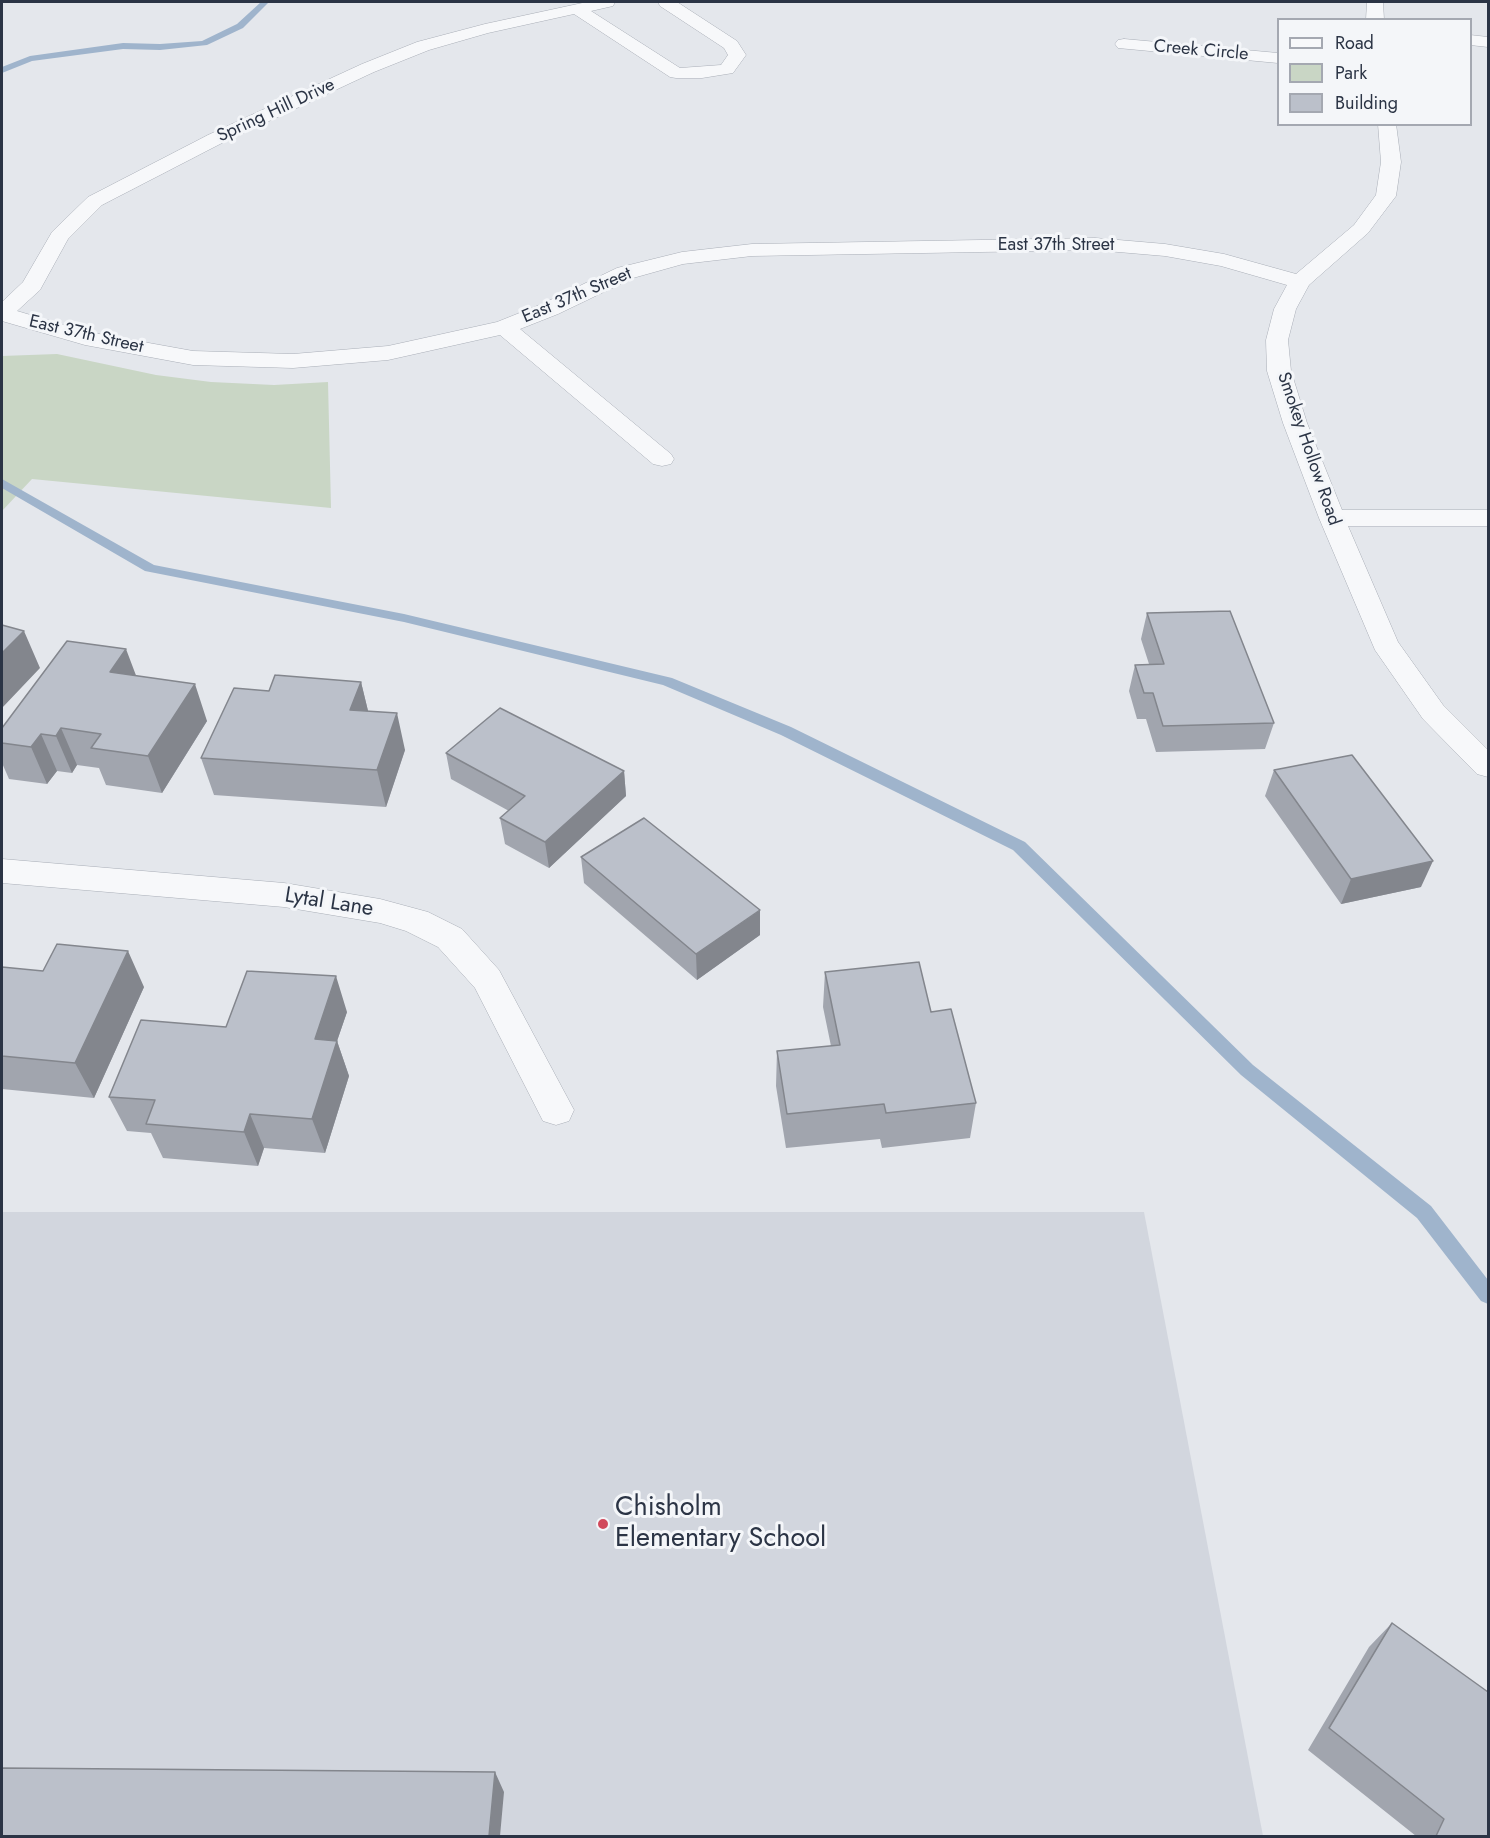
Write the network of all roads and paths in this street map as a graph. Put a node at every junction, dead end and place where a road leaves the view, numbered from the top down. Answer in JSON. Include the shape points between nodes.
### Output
{"nodes":[{"id":1,"x":607,"y":2,"type":"edge"},
{"id":2,"x":666,"y":2,"type":"edge"},
{"id":3,"x":1375,"y":2,"type":"edge"},
{"id":4,"x":577,"y":9,"type":"junction"},
{"id":5,"x":1376,"y":18,"type":"edge"},
{"id":6,"x":1472,"y":40,"type":"edge"},
{"id":7,"x":1488,"y":42,"type":"edge"},
{"id":8,"x":1125,"y":44,"type":"dead end"},
{"id":9,"x":1277,"y":58,"type":"edge"},
{"id":10,"x":1387,"y":126,"type":"edge"},
{"id":11,"x":1300,"y":282,"type":"junction"},
{"id":12,"x":2,"y":314,"type":"edge"},
{"id":13,"x":504,"y":327,"type":"junction"},
{"id":14,"x":662,"y":459,"type":"dead end"},
{"id":15,"x":1332,"y":518,"type":"junction"},
{"id":16,"x":1488,"y":518,"type":"edge"},
{"id":17,"x":1488,"y":767,"type":"edge"},
{"id":18,"x":2,"y":872,"type":"edge"},
{"id":19,"x":556,"y":1110,"type":"dead end"}],
"edges":[{"from":1,"to":4,"type":"street","name":"Spring Hill Drive"},
{"from":2,"to":4,"type":"street","via":[[731,45],[737,55],[727,69],[676,73]]},
{"from":3,"to":5,"type":"street"},
{"from":4,"to":12,"type":"street","name":"Spring Hill Drive","via":[[485,29],[368,68],[215,139],[95,201],[59,236],[32,285]]},
{"from":6,"to":7,"type":"street"},
{"from":8,"to":9,"type":"street","name":"Creek Circle"},
{"from":10,"to":11,"type":"street","name":"Smokey Hollow Road","via":[[1392,162],[1386,196],[1361,229]]},
{"from":11,"to":13,"type":"street","name":"East 37th Street","via":[[1224,260],[1095,244],[752,250],[682,258],[625,273]]},
{"from":11,"to":15,"type":"street","name":"Smokey Hollow Road","via":[[1285,309],[1277,340],[1279,371]]},
{"from":12,"to":13,"type":"street","name":"East 37th Street","via":[[85,338],[193,358],[293,361],[388,353]]},
{"from":13,"to":14,"type":"street"},
{"from":15,"to":16,"type":"street"},
{"from":15,"to":17,"type":"street","name":"Smokey Hollow Road","via":[[1385,644],[1433,712]]},
{"from":18,"to":19,"type":"street","name":"Lytal Lane","via":[[284,895],[380,910],[416,921],[450,938],[487,979]]}]}
